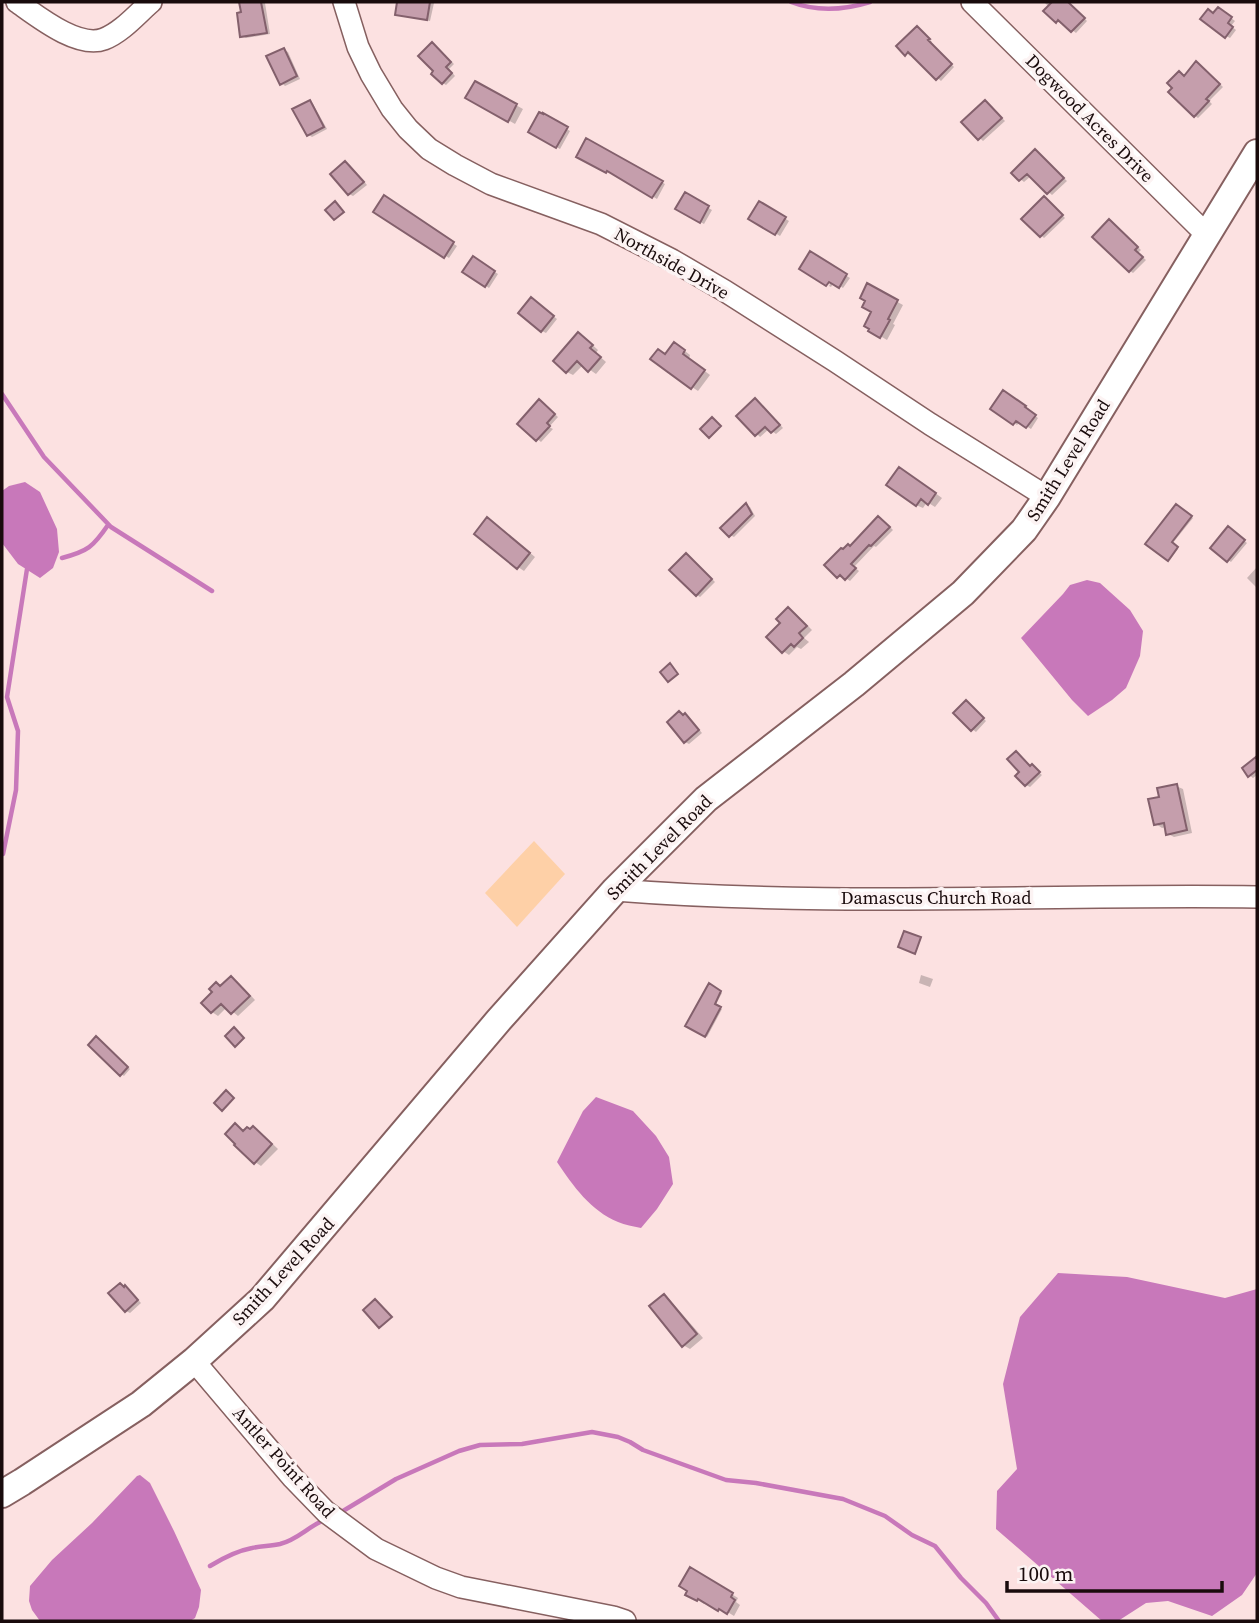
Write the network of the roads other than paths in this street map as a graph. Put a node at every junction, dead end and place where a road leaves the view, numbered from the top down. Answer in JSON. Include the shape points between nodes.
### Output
{"nodes":[{"id":1,"x":17,"y":2,"type":"edge"},
{"id":2,"x":151,"y":2,"type":"edge"},
{"id":3,"x":344,"y":2,"type":"edge"},
{"id":4,"x":972,"y":2,"type":"edge"},
{"id":5,"x":1257,"y":153,"type":"edge"},
{"id":6,"x":1207,"y":235,"type":"junction"},
{"id":7,"x":1047,"y":497,"type":"junction"},
{"id":8,"x":615,"y":890,"type":"junction"},
{"id":9,"x":1257,"y":897,"type":"edge"},
{"id":10,"x":194,"y":1361,"type":"junction"},
{"id":11,"x":2,"y":1494,"type":"edge"},
{"id":12,"x":625,"y":1621,"type":"edge"}],
"edges":[{"from":1,"to":2,"type":"street","via":[[68,34],[93,42],[115,33]]},
{"from":3,"to":7,"type":"street","name":"Northside Drive","via":[[371,74],[392,109],[429,149],[491,184],[601,224],[672,260]]},
{"from":4,"to":6,"type":"street","name":"Dogwood Acres Drive"},
{"from":5,"to":6,"type":"main road","name":"Smith Level Road"},
{"from":6,"to":7,"type":"main road","name":"Smith Level Road"},
{"from":7,"to":8,"type":"main road","name":"Smith Level Road","via":[[1024,530],[963,593],[706,799]]},
{"from":8,"to":9,"type":"street","name":"Damascus Church Road","via":[[761,898]]},
{"from":8,"to":10,"type":"main road","name":"Smith Level Road","via":[[262,1298]]},
{"from":10,"to":11,"type":"main road","name":"Smith Level Road","via":[[141,1404]]},
{"from":10,"to":12,"type":"street","name":"Antler Point Road","via":[[317,1504],[376,1549],[461,1587]]}]}
